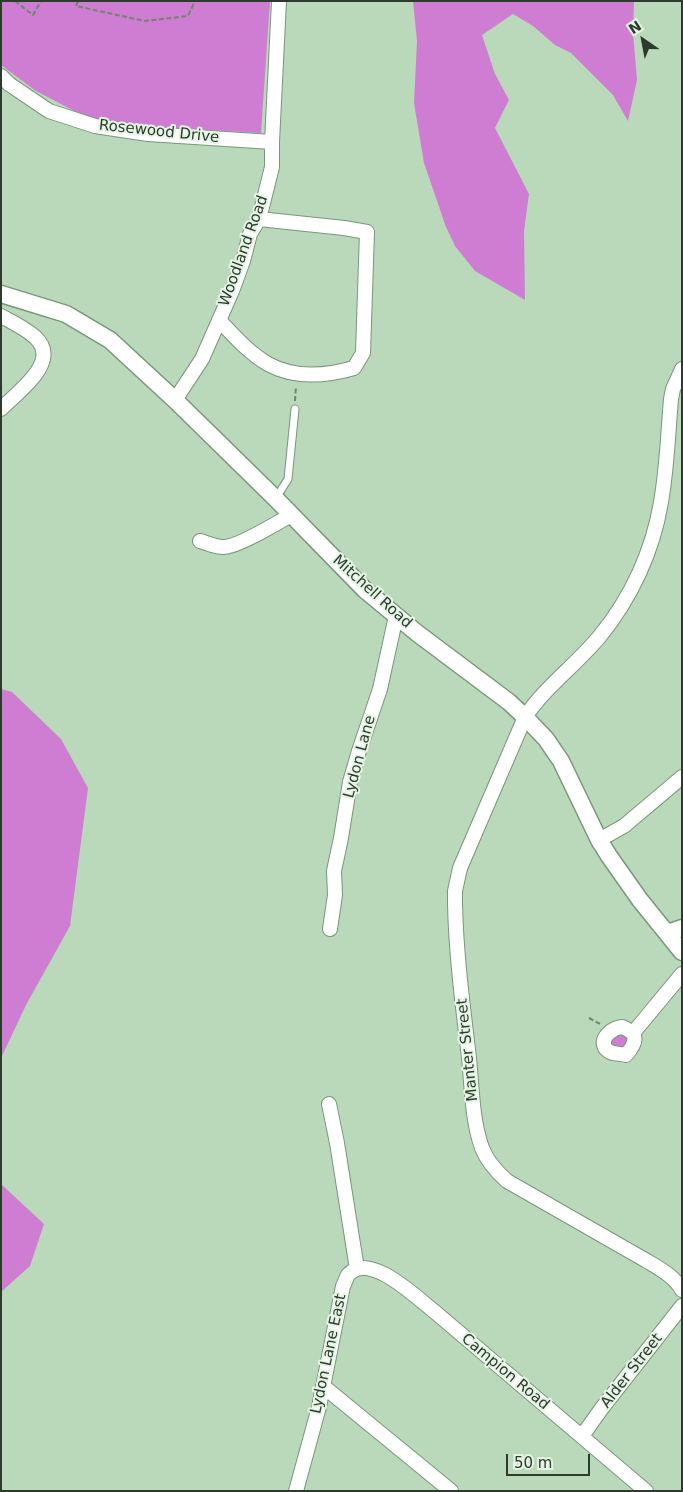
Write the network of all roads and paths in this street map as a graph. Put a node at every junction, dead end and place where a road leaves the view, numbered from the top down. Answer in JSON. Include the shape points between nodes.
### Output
{"nodes":[{"id":1,"x":15,"y":1,"type":"edge"},
{"id":2,"x":41,"y":1,"type":"edge"},
{"id":3,"x":78,"y":1,"type":"edge"},
{"id":4,"x":195,"y":1,"type":"edge"},
{"id":5,"x":279,"y":1,"type":"edge"},
{"id":6,"x":1,"y":76,"type":"edge"},
{"id":7,"x":272,"y":142,"type":"junction"},
{"id":8,"x":259,"y":219,"type":"junction"},
{"id":9,"x":1,"y":294,"type":"edge"},
{"id":10,"x":1,"y":316,"type":"edge"},
{"id":11,"x":219,"y":320,"type":"junction"},
{"id":12,"x":682,"y":369,"type":"edge"},
{"id":13,"x":296,"y":373,"type":"junction"},
{"id":14,"x":175,"y":400,"type":"junction"},
{"id":15,"x":1,"y":409,"type":"edge"},
{"id":16,"x":295,"y":409,"type":"joint"},
{"id":17,"x":276,"y":499,"type":"junction"},
{"id":18,"x":292,"y":515,"type":"junction"},
{"id":19,"x":200,"y":541,"type":"dead end"},
{"id":20,"x":396,"y":616,"type":"junction"},
{"id":21,"x":525,"y":717,"type":"junction"},
{"id":22,"x":682,"y":777,"type":"edge"},
{"id":23,"x":599,"y":840,"type":"junction"},
{"id":24,"x":330,"y":929,"type":"dead end"},
{"id":25,"x":674,"y":931,"type":"edge"},
{"id":26,"x":682,"y":952,"type":"edge"},
{"id":27,"x":682,"y":974,"type":"edge"},
{"id":28,"x":632,"y":1033,"type":"dead end"},
{"id":29,"x":329,"y":1104,"type":"dead end"},
{"id":30,"x":357,"y":1269,"type":"junction"},
{"id":31,"x":682,"y":1290,"type":"edge"},
{"id":32,"x":682,"y":1306,"type":"edge"},
{"id":33,"x":323,"y":1386,"type":"junction"},
{"id":34,"x":582,"y":1436,"type":"junction"},
{"id":35,"x":296,"y":1491,"type":"edge"},
{"id":36,"x":451,"y":1491,"type":"edge"},
{"id":37,"x":646,"y":1491,"type":"edge"}],
"edges":[{"from":1,"to":2,"type":"path","via":[[33,15]]},
{"from":3,"to":4,"type":"path","via":[[76,6],[146,21],[188,16]]},
{"from":5,"to":7,"type":"street","name":"Woodland Road"},
{"from":6,"to":7,"type":"street","name":"Rosewood Drive","via":[[49,111],[94,126],[148,134]]},
{"from":7,"to":8,"type":"street","name":"Woodland Road","via":[[272,166]]},
{"from":8,"to":11,"type":"street","name":"Woodland Road","via":[[250,234],[243,261]]},
{"from":8,"to":13,"type":"street","via":[[367,232],[363,353],[354,368],[333,374]]},
{"from":9,"to":14,"type":"street","name":"Mitchell Road","via":[[66,314],[110,340]]},
{"from":10,"to":15,"type":"street","via":[[35,337],[44,354],[34,377]]},
{"from":11,"to":13,"type":"street","via":[[268,364]]},
{"from":11,"to":14,"type":"street","name":"Woodland Road","via":[[202,359]]},
{"from":12,"to":21,"type":"street","name":"Manter Street","via":[[671,399],[661,503],[638,575],[600,636],[537,700]]},
{"from":13,"to":16,"type":"path"},
{"from":14,"to":17,"type":"street","name":"Mitchell Road"},
{"from":16,"to":17,"type":"lane","via":[[288,479]]},
{"from":17,"to":18,"type":"street","name":"Mitchell Road"},
{"from":18,"to":19,"type":"street","via":[[225,548]]},
{"from":18,"to":20,"type":"street","name":"Mitchell Road","via":[[356,581]]},
{"from":20,"to":21,"type":"street","name":"Mitchell Road"},
{"from":20,"to":24,"type":"street","name":"Lydon Lane","via":[[380,689],[350,782],[334,871]]},
{"from":21,"to":23,"type":"street","name":"Mitchell Road","via":[[561,761]]},
{"from":21,"to":31,"type":"street","name":"Manter Street","via":[[460,868],[455,891],[471,1086],[483,1150],[507,1181],[668,1274]]},
{"from":22,"to":23,"type":"street","via":[[624,826]]},
{"from":23,"to":25,"type":"street","name":"Mitchell Road","via":[[640,900]]},
{"from":25,"to":26,"type":"street","name":"Mitchell Road"},
{"from":27,"to":28,"type":"street"},
{"from":29,"to":30,"type":"street"},
{"from":30,"to":33,"type":"street","name":"Lydon Lane East","via":[[343,1286]]},
{"from":30,"to":34,"type":"street","name":"Campion Road","via":[[371,1268],[404,1288]]},
{"from":32,"to":34,"type":"street","name":"Alder Street"},
{"from":33,"to":35,"type":"street","name":"Lydon Lane East"},
{"from":33,"to":36,"type":"street"},
{"from":34,"to":37,"type":"street","name":"Campion Road"}]}
